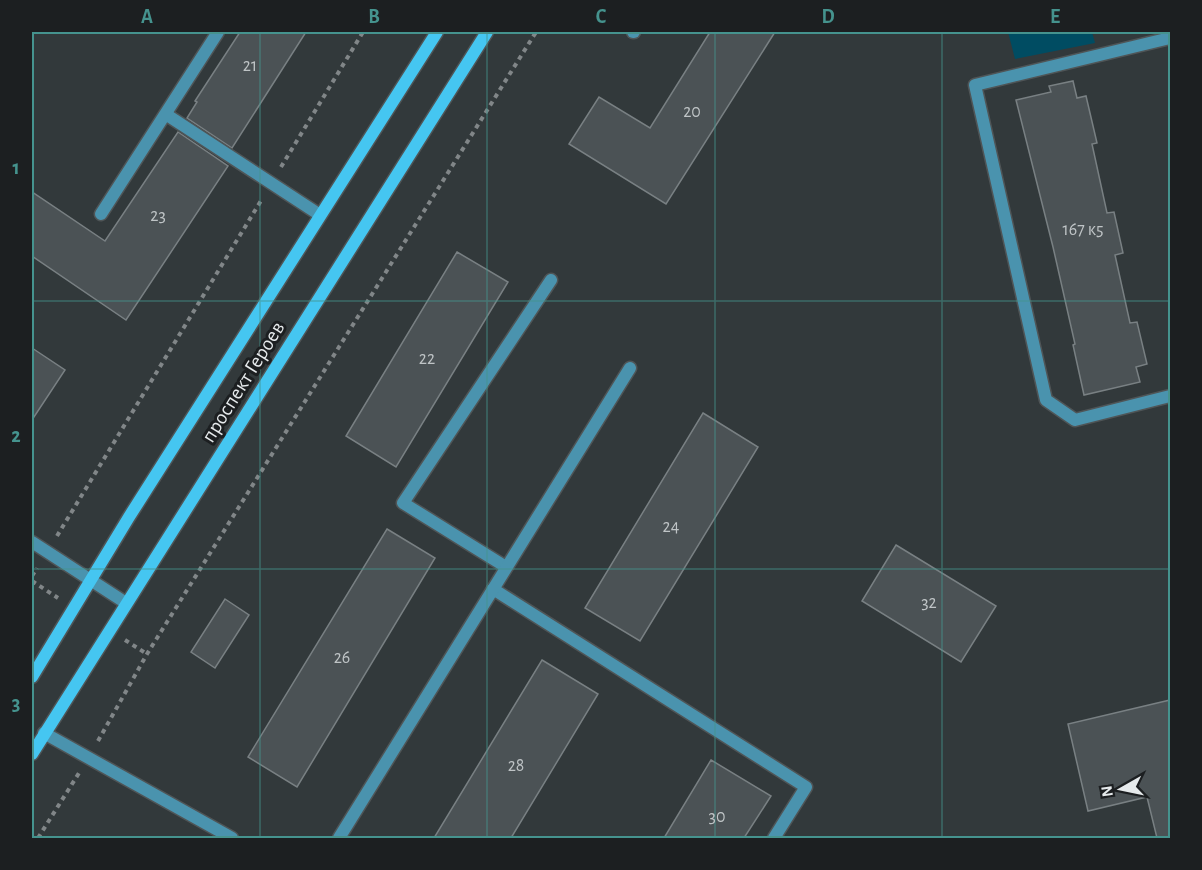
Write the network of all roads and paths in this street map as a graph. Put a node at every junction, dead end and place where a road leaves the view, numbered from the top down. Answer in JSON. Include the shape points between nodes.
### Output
{"nodes":[{"id":1,"x":218,"y":32,"type":"edge"},
{"id":2,"x":363,"y":32,"type":"edge"},
{"id":3,"x":487,"y":32,"type":"edge"},
{"id":4,"x":536,"y":32,"type":"edge"},
{"id":5,"x":433,"y":33,"type":"edge"},
{"id":6,"x":1170,"y":38,"type":"edge"},
{"id":7,"x":167,"y":115,"type":"junction"},
{"id":8,"x":271,"y":183,"type":"junction"},
{"id":9,"x":101,"y":214,"type":"dead end"},
{"id":10,"x":320,"y":215,"type":"junction"},
{"id":11,"x":551,"y":280,"type":"dead end"},
{"id":12,"x":630,"y":368,"type":"dead end"},
{"id":13,"x":1170,"y":396,"type":"edge"},
{"id":14,"x":32,"y":542,"type":"edge"},
{"id":15,"x":47,"y":552,"type":"junction"},
{"id":16,"x":507,"y":567,"type":"junction"},
{"id":17,"x":32,"y":576,"type":"edge"},
{"id":18,"x":92,"y":580,"type":"junction"},
{"id":19,"x":493,"y":589,"type":"junction"},
{"id":20,"x":126,"y":603,"type":"junction"},
{"id":21,"x":147,"y":654,"type":"dead end"},
{"id":22,"x":32,"y":677,"type":"edge"},
{"id":23,"x":44,"y":733,"type":"junction"},
{"id":24,"x":32,"y":754,"type":"edge"},
{"id":25,"x":232,"y":838,"type":"edge"},
{"id":26,"x":339,"y":838,"type":"edge"},
{"id":27,"x":774,"y":838,"type":"edge"}],
"edges":[{"from":1,"to":7,"type":"street"},
{"from":2,"to":8,"type":"path"},
{"from":3,"to":20,"type":"main road","name":"проспект Героев"},
{"from":4,"to":21,"type":"path"},
{"from":5,"to":10,"type":"main road","name":"проспект Героев"},
{"from":6,"to":13,"type":"street","via":[[975,85],[1046,400],[1075,420]]},
{"from":7,"to":8,"type":"street"},
{"from":7,"to":9,"type":"street"},
{"from":8,"to":10,"type":"street"},
{"from":8,"to":15,"type":"path"},
{"from":10,"to":18,"type":"main road","name":"проспект Героев"},
{"from":11,"to":16,"type":"street","via":[[403,503]]},
{"from":12,"to":16,"type":"street"},
{"from":14,"to":15,"type":"street"},
{"from":15,"to":17,"type":"path"},
{"from":15,"to":18,"type":"street"},
{"from":16,"to":19,"type":"street"},
{"from":18,"to":20,"type":"street"},
{"from":18,"to":22,"type":"main road","name":"проспект Героев"},
{"from":19,"to":26,"type":"street"},
{"from":19,"to":27,"type":"street","via":[[806,786]]},
{"from":20,"to":23,"type":"main road","name":"проспект Героев"},
{"from":23,"to":24,"type":"main road","name":"проспект Героев"},
{"from":23,"to":25,"type":"street"}]}
